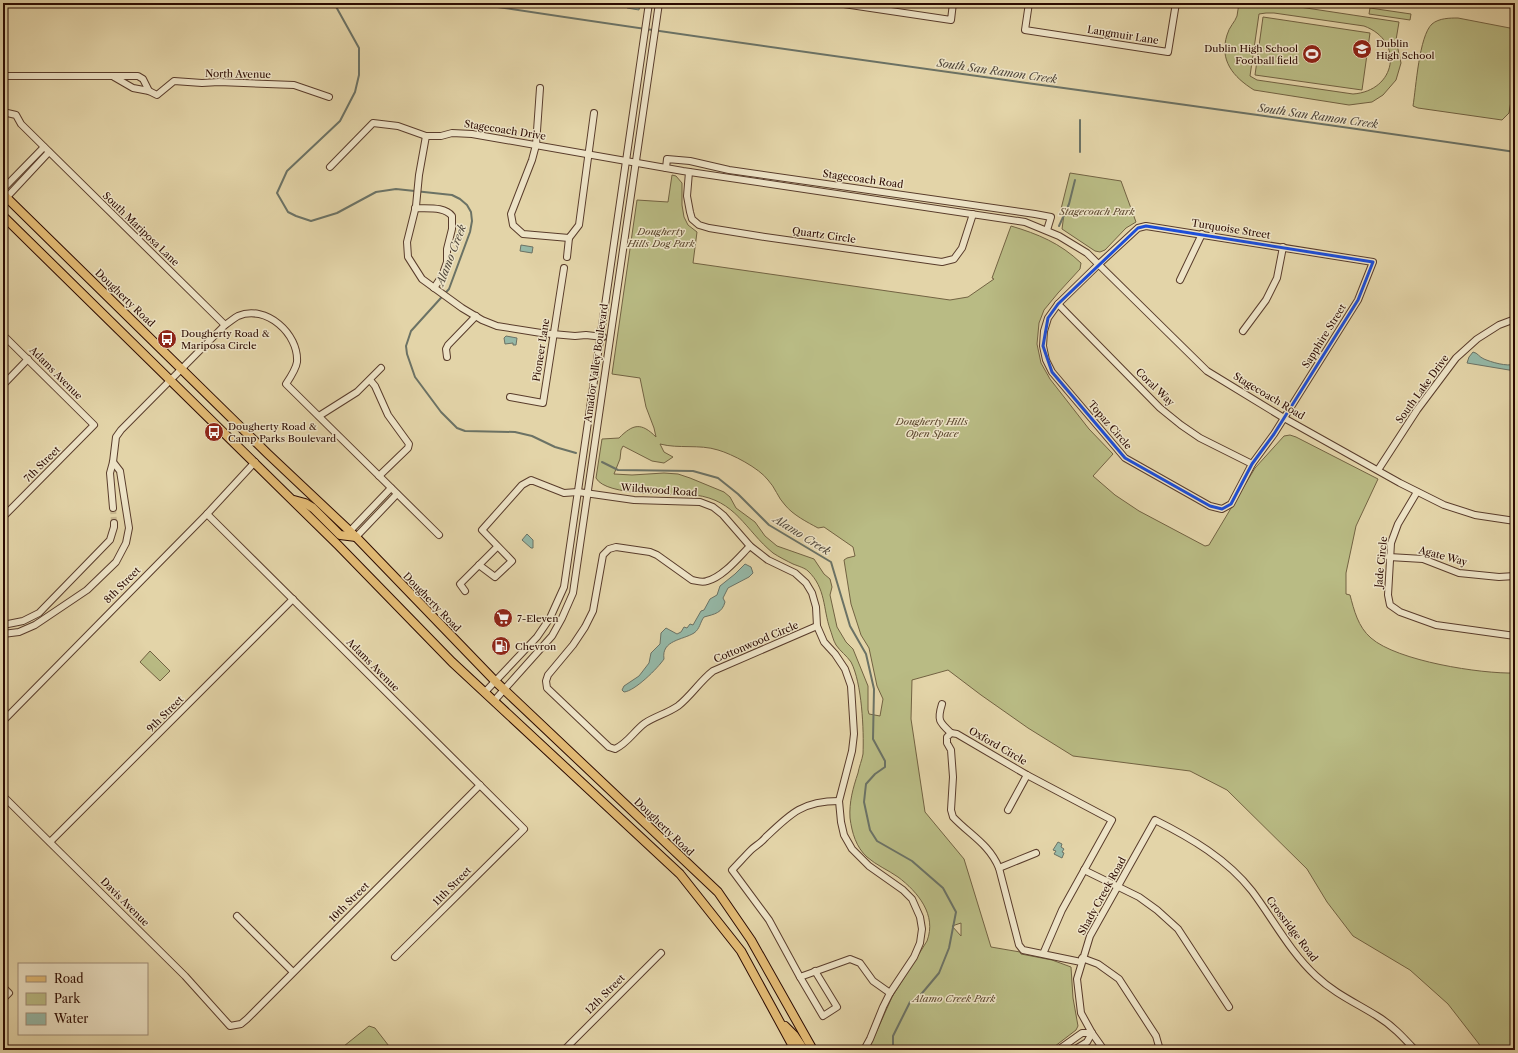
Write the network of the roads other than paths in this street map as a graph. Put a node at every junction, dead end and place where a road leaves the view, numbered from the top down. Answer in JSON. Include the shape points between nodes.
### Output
{"nodes":[{"id":1,"x":649,"y":3,"type":"edge"},
{"id":2,"x":659,"y":3,"type":"edge"},
{"id":3,"x":837,"y":3,"type":"edge"},
{"id":4,"x":953,"y":3,"type":"edge"},
{"id":5,"x":1029,"y":3,"type":"edge"},
{"id":6,"x":1176,"y":3,"type":"edge"},
{"id":7,"x":648,"y":13,"type":"junction"},
{"id":8,"x":658,"y":14,"type":"junction"},
{"id":9,"x":3,"y":76,"type":"edge"},
{"id":10,"x":114,"y":77,"type":"junction"},
{"id":11,"x":540,"y":88,"type":"dead end"},
{"id":12,"x":149,"y":91,"type":"junction"},
{"id":13,"x":329,"y":98,"type":"dead end"},
{"id":14,"x":3,"y":112,"type":"edge"},
{"id":15,"x":594,"y":113,"type":"dead end"},
{"id":16,"x":426,"y":136,"type":"junction"},
{"id":17,"x":536,"y":145,"type":"junction"},
{"id":18,"x":44,"y":147,"type":"junction"},
{"id":19,"x":49,"y":152,"type":"junction"},
{"id":20,"x":589,"y":154,"type":"junction"},
{"id":21,"x":627,"y":160,"type":"junction"},
{"id":22,"x":636,"y":162,"type":"junction"},
{"id":23,"x":330,"y":168,"type":"dead end"},
{"id":24,"x":666,"y":168,"type":"junction"},
{"id":25,"x":689,"y":172,"type":"junction"},
{"id":26,"x":781,"y":178,"type":"junction"},
{"id":27,"x":780,"y":186,"type":"junction"},
{"id":28,"x":3,"y":189,"type":"edge"},
{"id":29,"x":879,"y":191,"type":"junction"},
{"id":30,"x":5,"y":195,"type":"edge"},
{"id":31,"x":878,"y":200,"type":"junction"},
{"id":32,"x":951,"y":202,"type":"junction"},
{"id":33,"x":416,"y":206,"type":"junction"},
{"id":34,"x":951,"y":210,"type":"junction"},
{"id":35,"x":973,"y":214,"type":"junction"},
{"id":36,"x":3,"y":216,"type":"edge"},
{"id":37,"x":1047,"y":230,"type":"junction"},
{"id":38,"x":1202,"y":234,"type":"junction"},
{"id":39,"x":569,"y":238,"type":"junction"},
{"id":40,"x":1283,"y":247,"type":"junction"},
{"id":41,"x":567,"y":257,"type":"dead end"},
{"id":42,"x":1373,"y":262,"type":"joint"},
{"id":43,"x":1099,"y":264,"type":"junction"},
{"id":44,"x":564,"y":268,"type":"dead end"},
{"id":45,"x":1180,"y":280,"type":"dead end"},
{"id":46,"x":435,"y":288,"type":"junction"},
{"id":47,"x":1058,"y":304,"type":"junction"},
{"id":48,"x":476,"y":316,"type":"junction"},
{"id":49,"x":1515,"y":319,"type":"edge"},
{"id":50,"x":225,"y":325,"type":"junction"},
{"id":51,"x":1243,"y":331,"type":"dead end"},
{"id":52,"x":553,"y":334,"type":"junction"},
{"id":53,"x":3,"y":335,"type":"edge"},
{"id":54,"x":600,"y":337,"type":"junction"},
{"id":55,"x":610,"y":338,"type":"junction"},
{"id":56,"x":447,"y":357,"type":"dead end"},
{"id":57,"x":28,"y":359,"type":"junction"},
{"id":58,"x":381,"y":368,"type":"dead end"},
{"id":59,"x":182,"y":369,"type":"junction"},
{"id":60,"x":170,"y":380,"type":"junction"},
{"id":61,"x":370,"y":380,"type":"junction"},
{"id":62,"x":3,"y":385,"type":"edge"},
{"id":63,"x":510,"y":397,"type":"dead end"},
{"id":64,"x":319,"y":416,"type":"junction"},
{"id":65,"x":1284,"y":418,"type":"junction"},
{"id":66,"x":94,"y":425,"type":"joint"},
{"id":67,"x":113,"y":462,"type":"junction"},
{"id":68,"x":255,"y":462,"type":"junction"},
{"id":69,"x":1252,"y":464,"type":"junction"},
{"id":70,"x":1378,"y":470,"type":"junction"},
{"id":71,"x":379,"y":476,"type":"junction"},
{"id":72,"x":391,"y":488,"type":"junction"},
{"id":73,"x":578,"y":492,"type":"junction"},
{"id":74,"x":1418,"y":492,"type":"junction"},
{"id":75,"x":397,"y":494,"type":"junction"},
{"id":76,"x":588,"y":494,"type":"junction"},
{"id":77,"x":292,"y":499,"type":"junction"},
{"id":78,"x":113,"y":508,"type":"tunnel mouth"},
{"id":79,"x":207,"y":514,"type":"junction"},
{"id":80,"x":3,"y":517,"type":"edge"},
{"id":81,"x":1515,"y":521,"type":"edge"},
{"id":82,"x":114,"y":523,"type":"tunnel mouth"},
{"id":83,"x":353,"y":534,"type":"junction"},
{"id":84,"x":439,"y":535,"type":"dead end"},
{"id":85,"x":750,"y":546,"type":"junction"},
{"id":86,"x":497,"y":547,"type":"junction"},
{"id":87,"x":1389,"y":557,"type":"junction"},
{"id":88,"x":479,"y":565,"type":"junction"},
{"id":89,"x":1515,"y":576,"type":"edge"},
{"id":90,"x":465,"y":591,"type":"dead end"},
{"id":91,"x":292,"y":599,"type":"junction"},
{"id":92,"x":3,"y":625,"type":"edge"},
{"id":93,"x":817,"y":626,"type":"junction"},
{"id":94,"x":3,"y":634,"type":"edge"},
{"id":95,"x":1515,"y":636,"type":"edge"},
{"id":96,"x":496,"y":681,"type":"junction"},
{"id":97,"x":504,"y":690,"type":"junction"},
{"id":98,"x":485,"y":692,"type":"junction"},
{"id":99,"x":494,"y":701,"type":"junction"},
{"id":100,"x":942,"y":704,"type":"dead end"},
{"id":101,"x":3,"y":720,"type":"edge"},
{"id":102,"x":951,"y":733,"type":"junction"},
{"id":103,"x":1027,"y":775,"type":"junction"},
{"id":104,"x":480,"y":785,"type":"junction"},
{"id":105,"x":3,"y":796,"type":"edge"},
{"id":106,"x":839,"y":801,"type":"junction"},
{"id":107,"x":1008,"y":810,"type":"dead end"},
{"id":108,"x":1155,"y":820,"type":"joint"},
{"id":109,"x":524,"y":829,"type":"joint"},
{"id":110,"x":50,"y":842,"type":"junction"},
{"id":111,"x":1036,"y":853,"type":"dead end"},
{"id":112,"x":999,"y":868,"type":"junction"},
{"id":113,"x":1084,"y":870,"type":"junction"},
{"id":114,"x":1119,"y":886,"type":"junction"},
{"id":115,"x":237,"y":916,"type":"dead end"},
{"id":116,"x":660,"y":953,"type":"dead end"},
{"id":117,"x":1044,"y":954,"type":"junction"},
{"id":118,"x":396,"y":957,"type":"dead end"},
{"id":119,"x":1082,"y":960,"type":"junction"},
{"id":120,"x":815,"y":971,"type":"junction"},
{"id":121,"x":293,"y":972,"type":"junction"},
{"id":122,"x":800,"y":977,"type":"junction"},
{"id":123,"x":3,"y":987,"type":"edge"},
{"id":124,"x":890,"y":993,"type":"junction"},
{"id":125,"x":3,"y":999,"type":"edge"},
{"id":126,"x":1229,"y":1007,"type":"dead end"},
{"id":127,"x":780,"y":1022,"type":"junction"},
{"id":128,"x":230,"y":1026,"type":"joint"},
{"id":129,"x":1092,"y":1033,"type":"junction"},
{"id":130,"x":564,"y":1050,"type":"edge"},
{"id":131,"x":795,"y":1050,"type":"edge"},
{"id":132,"x":804,"y":1050,"type":"edge"},
{"id":133,"x":813,"y":1050,"type":"edge"},
{"id":134,"x":864,"y":1050,"type":"edge"},
{"id":135,"x":1058,"y":1050,"type":"edge"},
{"id":136,"x":1074,"y":1050,"type":"edge"},
{"id":137,"x":1104,"y":1050,"type":"edge"},
{"id":138,"x":1160,"y":1050,"type":"edge"},
{"id":139,"x":1415,"y":1050,"type":"edge"}],
"edges":[{"from":1,"to":7,"type":"street","name":"Amador Valley Boulevard"},
{"from":2,"to":8,"type":"street","name":"Amador Valley Boulevard"},
{"from":3,"to":4,"type":"street","via":[[951,20]]},
{"from":5,"to":6,"type":"street","name":"Langmuir Lane","via":[[1025,30],[1168,52]]},
{"from":7,"to":8,"type":"street"},
{"from":7,"to":21,"type":"street","name":"Amador Valley Boulevard"},
{"from":8,"to":22,"type":"street","name":"Amador Valley Boulevard"},
{"from":9,"to":10,"type":"street","name":"North Avenue"},
{"from":10,"to":12,"type":"street","name":"North Avenue","via":[[133,88]]},
{"from":10,"to":12,"type":"street","name":"North Avenue","via":[[138,76],[143,79]]},
{"from":11,"to":17,"type":"street"},
{"from":12,"to":13,"type":"street","name":"North Avenue","via":[[157,95],[174,81],[294,85]]},
{"from":14,"to":18,"type":"street","name":"South Mariposa Lane","via":[[16,115],[21,124]]},
{"from":15,"to":20,"type":"street"},
{"from":16,"to":17,"type":"street","name":"Stagecoach Drive","via":[[472,134]]},
{"from":16,"to":23,"type":"street","name":"Stagecoach Drive","via":[[398,126],[373,123]]},
{"from":16,"to":33,"type":"street"},
{"from":17,"to":20,"type":"street","name":"Stagecoach Drive"},
{"from":17,"to":39,"type":"street","via":[[511,214],[513,225],[523,234]]},
{"from":18,"to":19,"type":"street","name":"South Mariposa Lane"},
{"from":18,"to":28,"type":"street"},
{"from":19,"to":30,"type":"street"},
{"from":19,"to":50,"type":"street","name":"South Mariposa Lane"},
{"from":20,"to":21,"type":"street","name":"Stagecoach Drive"},
{"from":20,"to":39,"type":"street","via":[[579,225]]},
{"from":21,"to":22,"type":"street","name":"Stagecoach Road"},
{"from":21,"to":54,"type":"street","name":"Amador Valley Boulevard"},
{"from":22,"to":24,"type":"street","name":"Stagecoach Road"},
{"from":22,"to":55,"type":"street","name":"Amador Valley Boulevard"},
{"from":24,"to":25,"type":"street","name":"Stagecoach Road"},
{"from":24,"to":26,"type":"street","name":"Stagecoach Road","via":[[667,159],[674,159]]},
{"from":25,"to":27,"type":"street","name":"Stagecoach Road"},
{"from":25,"to":35,"type":"street","name":"Quartz Circle","via":[[687,196],[695,222],[709,228],[765,237],[942,262],[954,259],[962,248]]},
{"from":26,"to":27,"type":"street"},
{"from":26,"to":29,"type":"street","name":"Stagecoach Road"},
{"from":27,"to":31,"type":"street","name":"Stagecoach Road"},
{"from":29,"to":31,"type":"street"},
{"from":29,"to":32,"type":"street","name":"Stagecoach Road"},
{"from":30,"to":59,"type":"main road","name":"Dougherty Road"},
{"from":31,"to":34,"type":"street","name":"Stagecoach Road"},
{"from":32,"to":34,"type":"street"},
{"from":32,"to":37,"type":"street","name":"Stagecoach Road","via":[[1051,217]]},
{"from":33,"to":46,"type":"street","via":[[407,242],[408,257],[422,279]]},
{"from":33,"to":46,"type":"street","via":[[441,209],[452,216],[447,262]]},
{"from":34,"to":35,"type":"street","name":"Stagecoach Road"},
{"from":35,"to":37,"type":"street","name":"Stagecoach Road","via":[[1024,222]]},
{"from":36,"to":60,"type":"main road"},
{"from":37,"to":43,"type":"street","name":"Stagecoach Road","via":[[1073,244]]},
{"from":38,"to":40,"type":"street","name":"Turquoise Street"},
{"from":38,"to":43,"type":"street","name":"Turquoise Street","via":[[1155,226],[1138,228]]},
{"from":38,"to":45,"type":"street"},
{"from":39,"to":41,"type":"street"},
{"from":40,"to":42,"type":"street","name":"Turquoise Street"},
{"from":40,"to":51,"type":"street","via":[[1277,278],[1266,300]]},
{"from":42,"to":65,"type":"street","name":"Sapphire Street","via":[[1358,300]]},
{"from":43,"to":47,"type":"street","name":"Topaz Circle"},
{"from":43,"to":65,"type":"street","name":"Stagecoach Road","via":[[1207,371]]},
{"from":44,"to":52,"type":"street","name":"Pioneer Lane"},
{"from":46,"to":48,"type":"street"},
{"from":47,"to":69,"type":"street","name":"Coral Way","via":[[1160,408],[1200,438]]},
{"from":47,"to":69,"type":"street","name":"Topaz Circle","via":[[1048,318],[1044,331],[1042,346],[1046,360],[1052,372],[1125,458],[1210,506],[1222,509],[1231,504]]},
{"from":48,"to":52,"type":"street","via":[[497,326]]},
{"from":48,"to":56,"type":"street","via":[[448,345]]},
{"from":49,"to":70,"type":"street","name":"South Lake Drive","via":[[1499,325],[1477,339],[1456,358],[1417,410]]},
{"from":50,"to":59,"type":"street"},
{"from":50,"to":64,"type":"street","via":[[239,316],[260,314],[282,326],[292,338],[297,363],[286,384]]},
{"from":52,"to":54,"type":"street"},
{"from":52,"to":63,"type":"street","name":"Pioneer Lane","via":[[543,403]]},
{"from":53,"to":57,"type":"street","name":"Adams Avenue"},
{"from":54,"to":55,"type":"street"},
{"from":54,"to":73,"type":"street","name":"Amador Valley Boulevard"},
{"from":55,"to":76,"type":"street","name":"Amador Valley Boulevard"},
{"from":57,"to":62,"type":"street"},
{"from":57,"to":66,"type":"street","name":"Adams Avenue"},
{"from":58,"to":61,"type":"street"},
{"from":59,"to":60,"type":"street"},
{"from":59,"to":83,"type":"main road","name":"Dougherty Road"},
{"from":60,"to":67,"type":"street","via":[[116,437]]},
{"from":60,"to":68,"type":"main road"},
{"from":61,"to":64,"type":"street","via":[[357,392]]},
{"from":61,"to":71,"type":"street","via":[[388,414],[409,444],[408,448]]},
{"from":64,"to":71,"type":"street"},
{"from":65,"to":69,"type":"street","name":"Topaz Circle"},
{"from":65,"to":70,"type":"street","name":"Stagecoach Road"},
{"from":66,"to":80,"type":"street","name":"7th Street"},
{"from":67,"to":78,"type":"street","via":[[110,473]]},
{"from":67,"to":94,"type":"street","via":[[120,471],[129,528],[126,543],[116,562],[88,590],[35,625],[19,632]]},
{"from":68,"to":77,"type":"main road"},
{"from":68,"to":79,"type":"street","name":"8th Street"},
{"from":70,"to":74,"type":"street","name":"Stagecoach Road"},
{"from":71,"to":72,"type":"street"},
{"from":72,"to":75,"type":"street"},
{"from":72,"to":83,"type":"street"},
{"from":73,"to":76,"type":"street","name":"Wildwood Road"},
{"from":73,"to":86,"type":"street","name":"Wildwood Road","via":[[564,492],[531,480],[522,485],[482,530]]},
{"from":73,"to":96,"type":"street","name":"Amador Valley Boulevard","via":[[564,587],[550,618],[537,637]]},
{"from":74,"to":81,"type":"street","name":"Stagecoach Road","via":[[1444,505],[1475,515]]},
{"from":74,"to":87,"type":"street","name":"Jade Circle","via":[[1394,532]]},
{"from":75,"to":83,"type":"street"},
{"from":75,"to":84,"type":"street"},
{"from":76,"to":85,"type":"street","name":"Wildwood Road","via":[[634,500],[700,502],[713,507],[723,515]]},
{"from":76,"to":97,"type":"street","name":"Amador Valley Boulevard","via":[[573,593],[552,636]]},
{"from":77,"to":83,"type":"main road","via":[[313,508],[340,535]]},
{"from":77,"to":98,"type":"main road","via":[[452,662]]},
{"from":79,"to":91,"type":"street","name":"Adams Avenue"},
{"from":79,"to":101,"type":"street","name":"8th Street"},
{"from":82,"to":92,"type":"street","via":[[110,540],[39,613],[23,621]]},
{"from":83,"to":96,"type":"main road","name":"Dougherty Road"},
{"from":85,"to":93,"type":"street","name":"Wildwood Road","via":[[768,560],[795,572],[806,584],[816,607]]},
{"from":85,"to":93,"type":"street","name":"Cottonwood Circle","via":[[723,572],[707,582],[692,580],[650,552],[616,547],[609,549],[603,555],[593,611],[573,645],[548,675],[547,688],[609,747],[615,749],[623,746],[646,722],[670,712],[713,671]]},
{"from":86,"to":88,"type":"street"},
{"from":86,"to":88,"type":"street","via":[[512,561],[495,577]]},
{"from":87,"to":89,"type":"street","name":"Agate Way","via":[[1423,560],[1459,573]]},
{"from":87,"to":95,"type":"street","name":"Jade Circle","via":[[1388,601],[1394,609],[1436,625]]},
{"from":88,"to":90,"type":"street","via":[[460,584]]},
{"from":91,"to":104,"type":"street","name":"Adams Avenue"},
{"from":91,"to":110,"type":"street","name":"9th Street"},
{"from":93,"to":106,"type":"street","name":"Wildwood Road","via":[[824,642],[845,668],[851,686],[854,734]]},
{"from":96,"to":97,"type":"main road","name":"Dougherty Road"},
{"from":96,"to":98,"type":"street","name":"Amador Valley Boulevard"},
{"from":97,"to":99,"type":"street","name":"Amador Valley Boulevard"},
{"from":97,"to":133,"type":"main road","name":"Dougherty Road","via":[[718,892],[751,940]]},
{"from":98,"to":99,"type":"main road"},
{"from":99,"to":127,"type":"main road","via":[[680,874],[741,952]]},
{"from":100,"to":102,"type":"street","via":[[938,716],[942,725]]},
{"from":102,"to":103,"type":"street","name":"Oxford Circle","via":[[957,734]]},
{"from":102,"to":112,"type":"street","via":[[947,737],[947,743],[951,750],[953,817],[988,848]]},
{"from":103,"to":107,"type":"street"},
{"from":103,"to":113,"type":"street","name":"Oxford Circle","via":[[1112,820]]},
{"from":104,"to":109,"type":"street","name":"Adams Avenue"},
{"from":104,"to":121,"type":"street","name":"10th Street"},
{"from":105,"to":110,"type":"street","name":"Davis Avenue"},
{"from":106,"to":122,"type":"street","via":[[814,803],[785,818],[732,870],[769,920]]},
{"from":106,"to":124,"type":"street","name":"Wildwood Road","via":[[844,834],[852,849],[869,866],[903,890],[912,899],[920,917],[920,943],[914,957]]},
{"from":108,"to":114,"type":"street","name":"Shady Creek Road"},
{"from":108,"to":139,"type":"street","name":"Crossridge Road","via":[[1207,849],[1232,868],[1316,976],[1341,996],[1378,1016]]},
{"from":109,"to":118,"type":"street","name":"11th Street"},
{"from":110,"to":128,"type":"street","name":"Davis Avenue","via":[[185,976]]},
{"from":111,"to":112,"type":"street"},
{"from":112,"to":117,"type":"street","via":[[1019,945],[1023,950]]},
{"from":113,"to":114,"type":"street"},
{"from":113,"to":117,"type":"street","name":"Oxford Circle","via":[[1062,910]]},
{"from":114,"to":119,"type":"street","name":"Shady Creek Road","via":[[1090,936]]},
{"from":114,"to":126,"type":"street","via":[[1140,897],[1178,929]]},
{"from":115,"to":121,"type":"street"},
{"from":116,"to":130,"type":"street","name":"12th Street"},
{"from":117,"to":119,"type":"street"},
{"from":119,"to":129,"type":"street","name":"Shady Creek Road","via":[[1077,979],[1078,995],[1081,1013]]},
{"from":119,"to":138,"type":"street","via":[[1098,964],[1119,980],[1156,1036]]},
{"from":120,"to":122,"type":"street"},
{"from":120,"to":122,"type":"street","via":[[836,1007],[823,1016]]},
{"from":120,"to":124,"type":"street","via":[[850,959],[860,963],[873,981]]},
{"from":121,"to":128,"type":"street","name":"10th Street","via":[[247,1019],[241,1024]]},
{"from":123,"to":125,"type":"street","via":[[9,993]]},
{"from":124,"to":134,"type":"street","name":"Wildwood Road"},
{"from":127,"to":131,"type":"main road"},
{"from":127,"to":132,"type":"main road","via":[[794,1035]]},
{"from":129,"to":135,"type":"street","via":[[1082,1033]]},
{"from":129,"to":136,"type":"street","via":[[1087,1042]]},
{"from":129,"to":137,"type":"street","name":"Shady Creek Road"}]}
